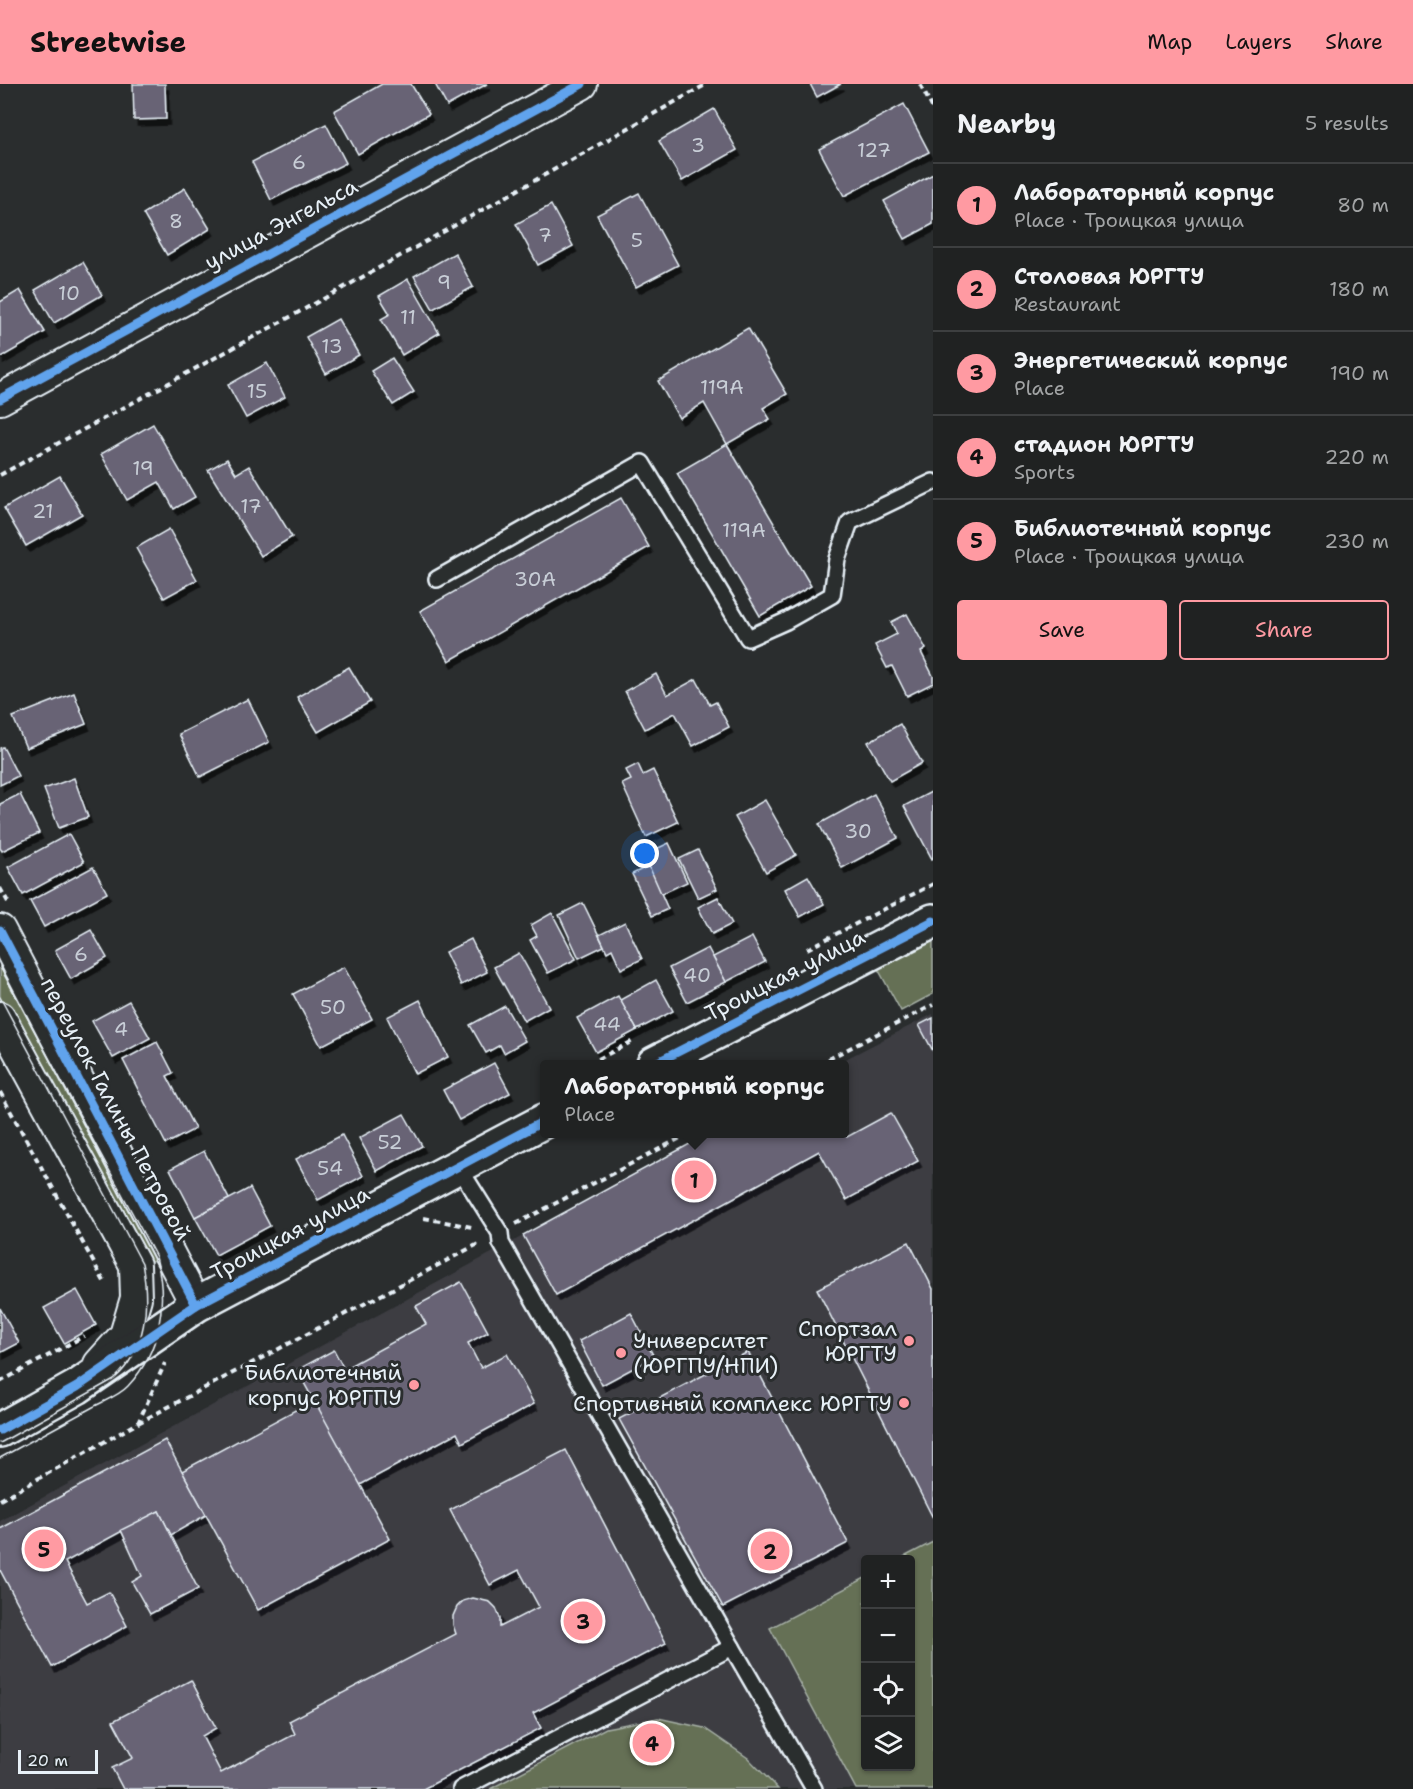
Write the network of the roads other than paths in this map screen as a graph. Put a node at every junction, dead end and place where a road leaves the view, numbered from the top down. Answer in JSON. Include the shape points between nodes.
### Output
{"nodes":[{"id":1,"x":582,"y":84,"type":"edge"},
{"id":2,"x":0,"y":399,"type":"edge"},
{"id":3,"x":933,"y":482,"type":"edge"},
{"id":4,"x":437,"y":579,"type":"dead end"},
{"id":5,"x":933,"y":921,"type":"edge"},
{"id":6,"x":0,"y":930,"type":"edge"},
{"id":7,"x":899,"y":939,"type":"junction"},
{"id":8,"x":862,"y":974,"type":"dead end"},
{"id":9,"x":0,"y":1017,"type":"edge"},
{"id":10,"x":664,"y":1060,"type":"edge"},
{"id":11,"x":540,"y":1132,"type":"edge"},
{"id":12,"x":468,"y":1160,"type":"junction"},
{"id":13,"x":196,"y":1305,"type":"junction"},
{"id":14,"x":78,"y":1387,"type":"junction"},
{"id":15,"x":0,"y":1430,"type":"edge"},
{"id":16,"x":732,"y":1647,"type":"junction"},
{"id":17,"x":461,"y":1789,"type":"edge"},
{"id":18,"x":814,"y":1789,"type":"edge"}],
"edges":[{"from":1,"to":2,"type":"street","name":"улица Энгельса"},
{"from":3,"to":4,"type":"lane","via":[[850,522],[837,559],[832,596],[748,638],[642,463]]},
{"from":5,"to":7,"type":"street","name":"Троицкая улица"},
{"from":6,"to":13,"type":"street","name":"переулок Галины Петровой"},
{"from":7,"to":8,"type":"lane"},
{"from":7,"to":10,"type":"street","name":"Троицкая улица"},
{"from":9,"to":14,"type":"street","via":[[135,1265],[136,1298],[125,1335]]},
{"from":11,"to":12,"type":"street","name":"Троицкая улица"},
{"from":12,"to":13,"type":"street","name":"Троицкая улица"},
{"from":12,"to":16,"type":"lane","via":[[501,1243]]},
{"from":13,"to":14,"type":"street","name":"Троицкая улица"},
{"from":14,"to":15,"type":"street","name":"Троицкая улица"},
{"from":16,"to":17,"type":"lane"},
{"from":16,"to":18,"type":"lane"}]}
